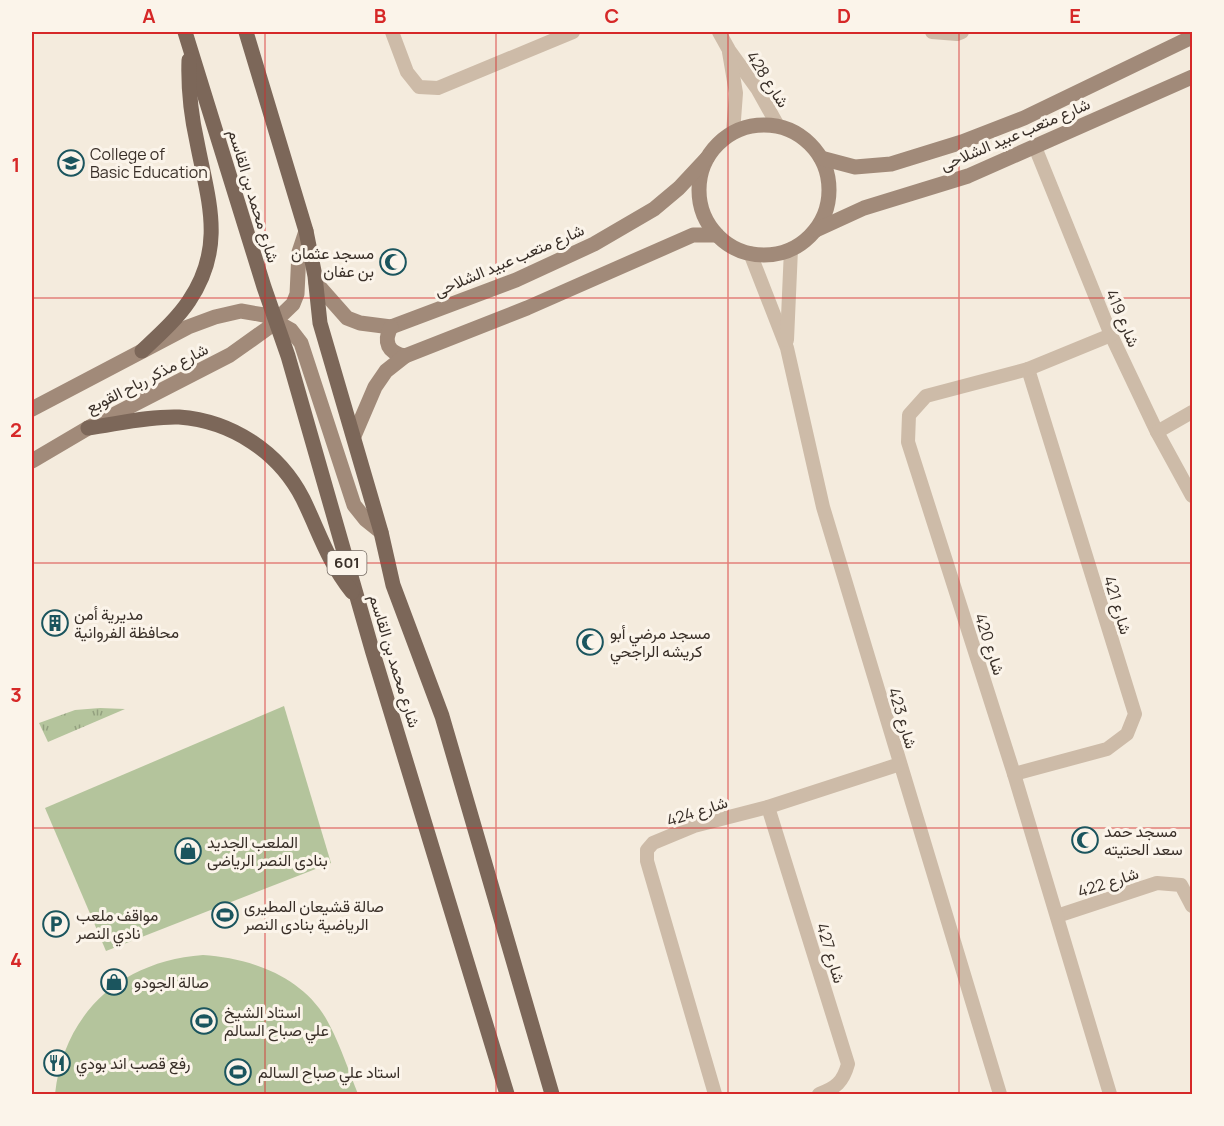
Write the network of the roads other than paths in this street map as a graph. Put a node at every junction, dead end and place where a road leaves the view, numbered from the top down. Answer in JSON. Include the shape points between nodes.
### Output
{"nodes":[{"id":1,"x":246,"y":32,"type":"edge"},
{"id":2,"x":392,"y":32,"type":"edge"},
{"id":3,"x":573,"y":32,"type":"edge"},
{"id":4,"x":719,"y":32,"type":"edge"},
{"id":5,"x":932,"y":32,"type":"edge"},
{"id":6,"x":962,"y":32,"type":"edge"},
{"id":7,"x":544,"y":37,"type":"edge"},
{"id":8,"x":1192,"y":37,"type":"edge"},
{"id":9,"x":187,"y":38,"type":"edge"},
{"id":10,"x":729,"y":50,"type":"junction"},
{"id":11,"x":1192,"y":78,"type":"edge"},
{"id":12,"x":778,"y":126,"type":"junction"},
{"id":13,"x":734,"y":133,"type":"junction"},
{"id":14,"x":1035,"y":147,"type":"junction"},
{"id":15,"x":707,"y":158,"type":"junction"},
{"id":16,"x":822,"y":158,"type":"junction"},
{"id":17,"x":816,"y":230,"type":"junction"},
{"id":18,"x":306,"y":231,"type":"junction"},
{"id":19,"x":717,"y":235,"type":"junction"},
{"id":20,"x":791,"y":249,"type":"junction"},
{"id":21,"x":750,"y":253,"type":"junction"},
{"id":22,"x":316,"y":283,"type":"junction"},
{"id":23,"x":274,"y":322,"type":"junction"},
{"id":24,"x":391,"y":327,"type":"junction"},
{"id":25,"x":1111,"y":335,"type":"junction"},
{"id":26,"x":787,"y":348,"type":"junction"},
{"id":27,"x":142,"y":351,"type":"junction"},
{"id":28,"x":405,"y":356,"type":"junction"},
{"id":29,"x":1028,"y":369,"type":"junction"},
{"id":30,"x":32,"y":410,"type":"edge"},
{"id":31,"x":1192,"y":412,"type":"edge"},
{"id":32,"x":88,"y":428,"type":"junction"},
{"id":33,"x":1156,"y":432,"type":"junction"},
{"id":34,"x":354,"y":436,"type":"junction"},
{"id":35,"x":32,"y":460,"type":"edge"},
{"id":36,"x":1192,"y":496,"type":"edge"},
{"id":37,"x":381,"y":532,"type":"junction"},
{"id":38,"x":357,"y":597,"type":"junction"},
{"id":39,"x":900,"y":764,"type":"junction"},
{"id":40,"x":1014,"y":774,"type":"junction"},
{"id":41,"x":768,"y":807,"type":"junction"},
{"id":42,"x":1192,"y":906,"type":"edge"},
{"id":43,"x":1058,"y":916,"type":"junction"},
{"id":44,"x":507,"y":1095,"type":"edge"},
{"id":45,"x":552,"y":1095,"type":"edge"},
{"id":46,"x":715,"y":1095,"type":"edge"},
{"id":47,"x":819,"y":1095,"type":"edge"},
{"id":48,"x":1000,"y":1095,"type":"edge"},
{"id":49,"x":1110,"y":1095,"type":"edge"}],
"edges":[{"from":1,"to":18,"type":"main road","name":"شارع محمد بن القاسم","number":"601"},
{"from":2,"to":7,"type":"street","via":[[406,72],[419,87],[438,88]]},
{"from":3,"to":7,"type":"street"},
{"from":4,"to":10,"type":"street","name":"شارع 428"},
{"from":5,"to":6,"type":"street"},
{"from":8,"to":16,"type":"street","name":"شارع متعب عبيد الشلاحى","via":[[1024,118],[962,142],[891,164],[855,167]]},
{"from":9,"to":23,"type":"main road","name":"شارع محمد بن القاسم","number":"601"},
{"from":9,"to":27,"type":"main road","via":[[190,96],[210,201],[212,241],[208,262],[189,302]]},
{"from":10,"to":12,"type":"street","name":"شارع 428"},
{"from":10,"to":13,"type":"street","name":"شارع 428","via":[[736,93]]},
{"from":11,"to":14,"type":"street","name":"شارع متعب عبيد الشلاحى"},
{"from":12,"to":13,"type":"street","via":[[755,126]]},
{"from":12,"to":16,"type":"street","via":[[803,138]]},
{"from":13,"to":15,"type":"street"},
{"from":14,"to":17,"type":"street","name":"شارع متعب عبيد الشلاحى","via":[[968,176],[864,208]]},
{"from":14,"to":25,"type":"street","name":"شارع 419"},
{"from":15,"to":19,"type":"street","via":[[699,197],[705,217]]},
{"from":15,"to":24,"type":"street","name":"شارع متعب عبيد الشلاحى","via":[[654,209],[594,244],[516,280]]},
{"from":16,"to":17,"type":"street","via":[[830,195]]},
{"from":17,"to":20,"type":"street"},
{"from":18,"to":22,"type":"main road","name":"شارع محمد بن القاسم","number":"601"},
{"from":18,"to":23,"type":"street","name":"شارع مذكر رباح القوبع","via":[[298,252],[297,294]]},
{"from":19,"to":21,"type":"street"},
{"from":19,"to":28,"type":"street","via":[[693,235],[527,308]]},
{"from":20,"to":21,"type":"street"},
{"from":20,"to":26,"type":"street","name":"شارع 423"},
{"from":21,"to":26,"type":"street","name":"شارع 423"},
{"from":22,"to":24,"type":"street","name":"شارع متعب عبيد الشلاحى","via":[[347,318]]},
{"from":22,"to":34,"type":"main road","name":"شارع محمد بن القاسم","number":"601","via":[[317,310]]},
{"from":23,"to":27,"type":"street","name":"شارع مذكر رباح القوبع","via":[[253,312],[229,314],[188,327]]},
{"from":23,"to":32,"type":"street","name":"شارع مذكر رباح القوبع","via":[[230,355]]},
{"from":23,"to":37,"type":"street","name":"شارع مذكر رباح القوبع","via":[[291,330],[301,343],[354,505]]},
{"from":23,"to":38,"type":"main road","name":"شارع محمد بن القاسم","number":"601","via":[[288,356]]},
{"from":24,"to":28,"type":"street","via":[[386,336],[388,346],[395,354]]},
{"from":25,"to":29,"type":"street","name":"شارع 420"},
{"from":25,"to":33,"type":"street","name":"شارع 419"},
{"from":26,"to":39,"type":"street","name":"شارع 423","via":[[823,507]]},
{"from":27,"to":30,"type":"street","name":"شارع مذكر رباح القوبع"},
{"from":28,"to":34,"type":"street","via":[[386,371],[375,387]]},
{"from":29,"to":40,"type":"street","name":"شارع 421","via":[[1135,714],[1127,734],[1107,749]]},
{"from":29,"to":40,"type":"street","name":"شارع 420","via":[[926,396],[909,416],[908,424],[908,442]]},
{"from":31,"to":33,"type":"street"},
{"from":32,"to":35,"type":"street","name":"شارع مذكر رباح القوبع"},
{"from":32,"to":38,"type":"main road","via":[[177,417],[204,420],[252,441],[290,478],[331,563]]},
{"from":33,"to":36,"type":"street","name":"شارع 419"},
{"from":34,"to":37,"type":"main road","name":"شارع محمد بن القاسم","number":"601"},
{"from":37,"to":45,"type":"main road","name":"شارع محمد بن القاسم","number":"601","via":[[402,611],[442,716]]},
{"from":38,"to":44,"type":"main road","name":"شارع محمد بن القاسم","number":"601"},
{"from":39,"to":41,"type":"street","name":"شارع 424"},
{"from":39,"to":48,"type":"street","name":"شارع 423"},
{"from":40,"to":43,"type":"street","name":"شارع 420"},
{"from":41,"to":46,"type":"street","name":"شارع 424","via":[[694,826],[652,843],[648,850],[647,861]]},
{"from":41,"to":47,"type":"street","name":"شارع 427","via":[[848,1064],[845,1078],[835,1089]]},
{"from":42,"to":43,"type":"street","name":"شارع 422","via":[[1181,885],[1157,883]]},
{"from":43,"to":49,"type":"street","name":"شارع 420"}]}
